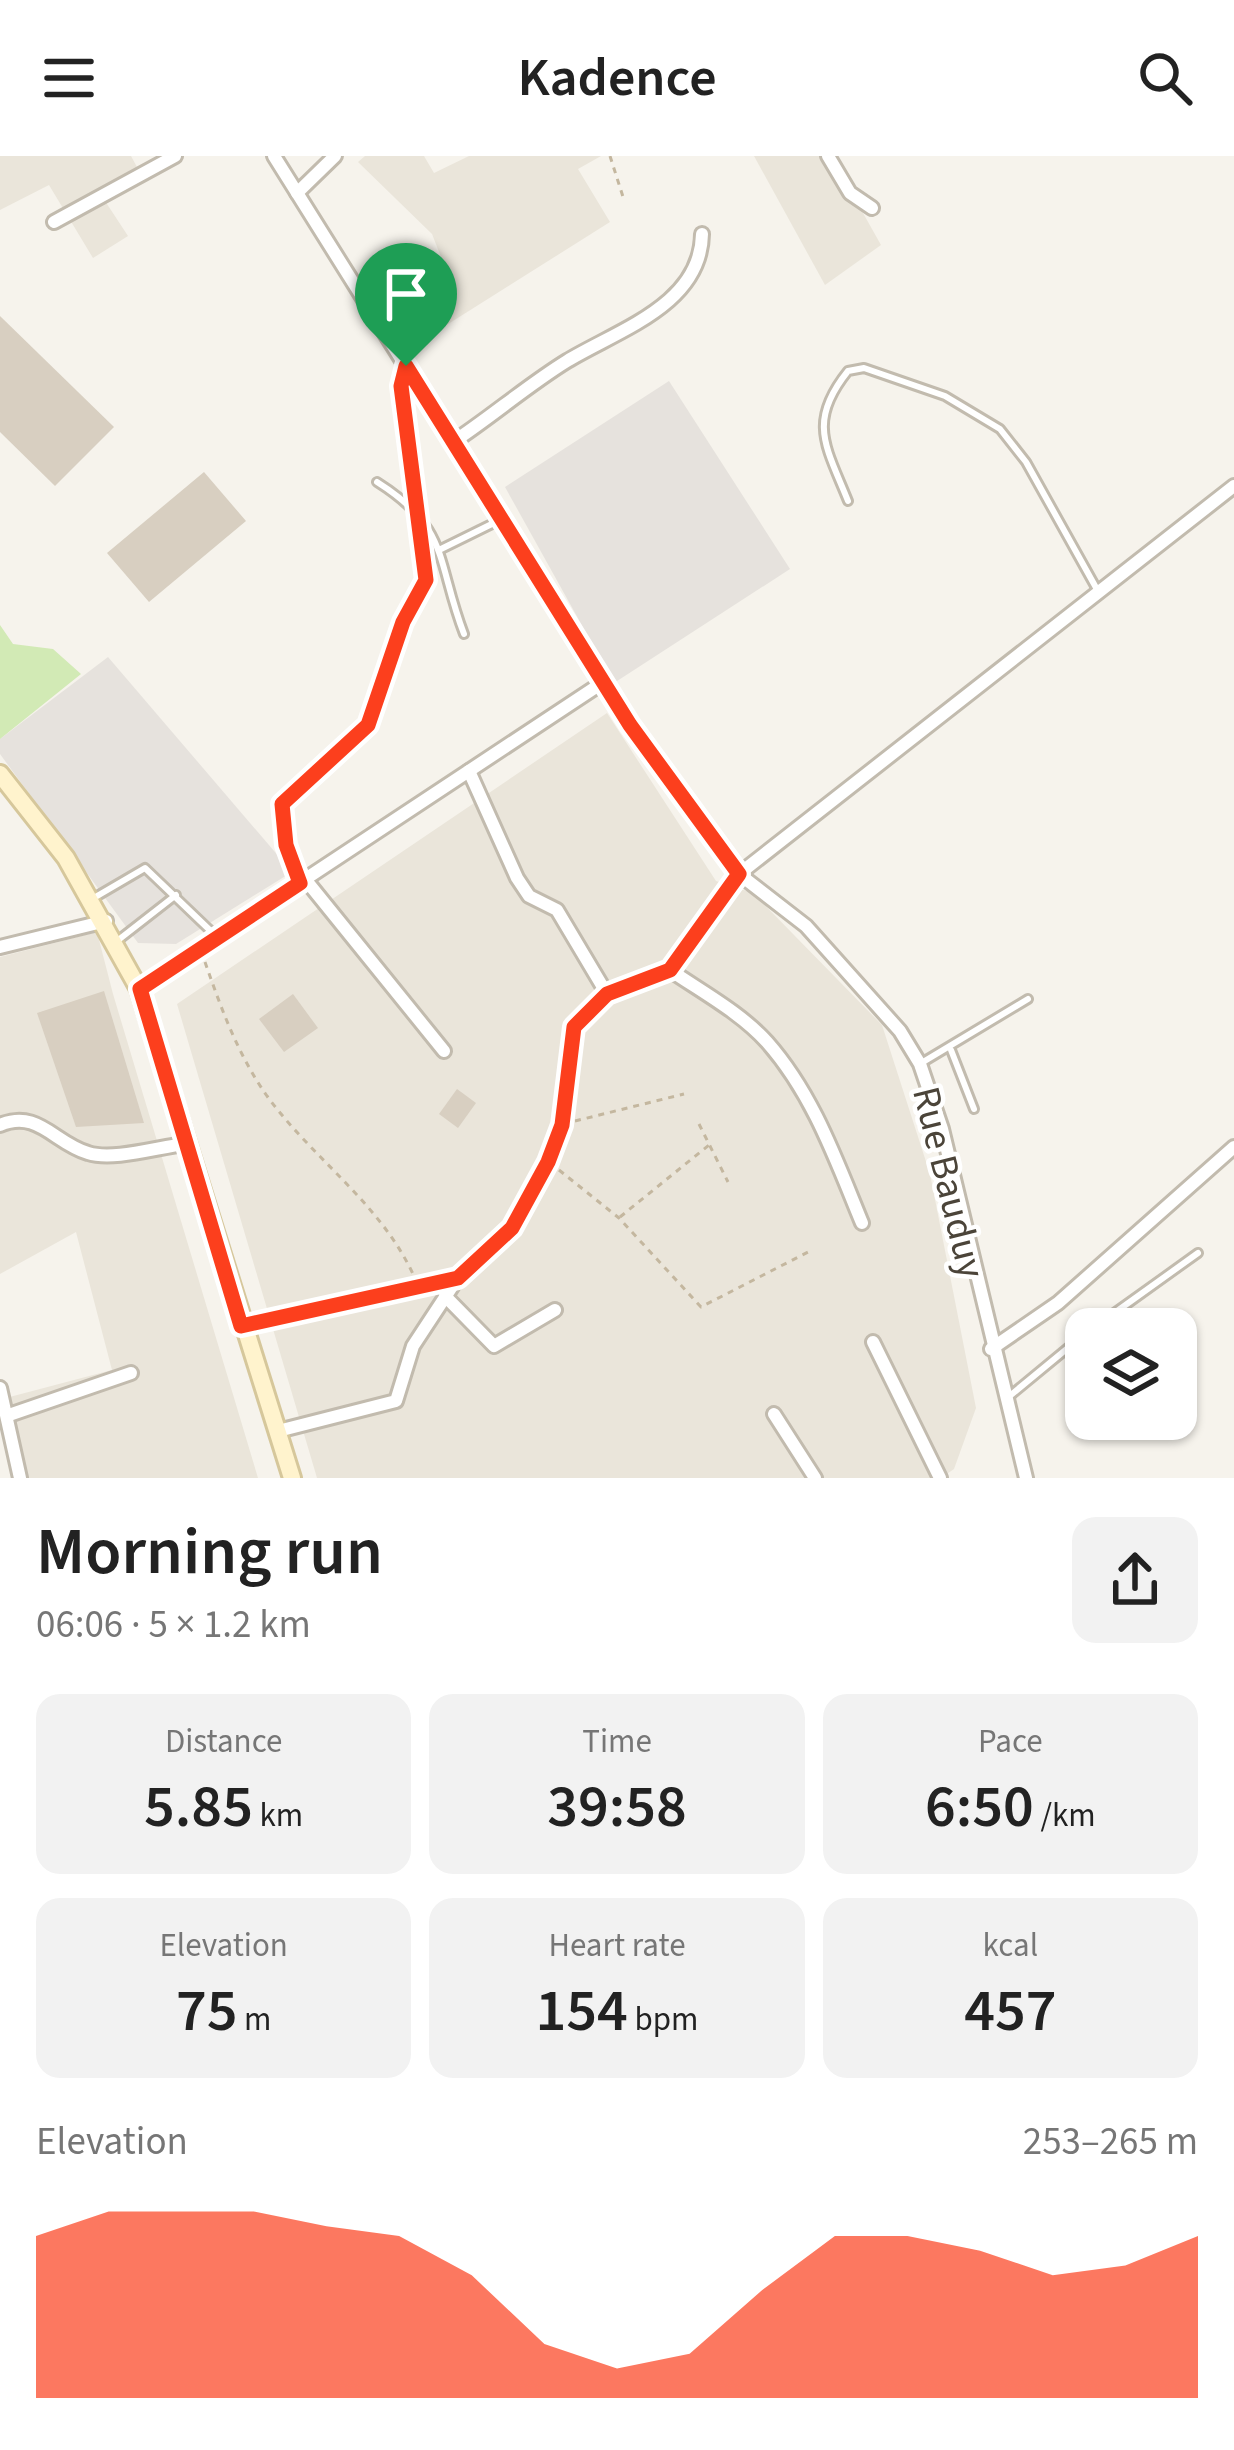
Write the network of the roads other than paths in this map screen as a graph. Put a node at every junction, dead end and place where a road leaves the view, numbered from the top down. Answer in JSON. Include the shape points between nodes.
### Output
{"nodes":[{"id":1,"x":175,"y":156,"type":"edge"},
{"id":2,"x":274,"y":156,"type":"edge"},
{"id":3,"x":335,"y":156,"type":"edge"},
{"id":4,"x":828,"y":156,"type":"edge"},
{"id":5,"x":297,"y":193,"type":"junction"},
{"id":6,"x":872,"y":208,"type":"dead end"},
{"id":7,"x":54,"y":223,"type":"dead end"},
{"id":8,"x":702,"y":234,"type":"dead end"},
{"id":9,"x":453,"y":442,"type":"junction"},
{"id":10,"x":376,"y":482,"type":"dead end"},
{"id":11,"x":1234,"y":486,"type":"edge"},
{"id":12,"x":848,"y":500,"type":"dead end"},
{"id":13,"x":502,"y":519,"type":"junction"},
{"id":14,"x":441,"y":549,"type":"junction"},
{"id":15,"x":1099,"y":593,"type":"junction"},
{"id":16,"x":464,"y":634,"type":"dead end"},
{"id":17,"x":605,"y":681,"type":"junction"},
{"id":18,"x":470,"y":771,"type":"junction"},
{"id":19,"x":0,"y":774,"type":"edge"},
{"id":20,"x":739,"y":874,"type":"junction"},
{"id":21,"x":303,"y":881,"type":"junction"},
{"id":22,"x":176,"y":896,"type":"junction"},
{"id":23,"x":92,"y":899,"type":"junction"},
{"id":24,"x":106,"y":921,"type":"junction"},
{"id":25,"x":218,"y":937,"type":"junction"},
{"id":26,"x":116,"y":942,"type":"junction"},
{"id":27,"x":0,"y":947,"type":"edge"},
{"id":28,"x":670,"y":970,"type":"junction"},
{"id":29,"x":140,"y":989,"type":"junction"},
{"id":30,"x":607,"y":994,"type":"junction"},
{"id":31,"x":1028,"y":999,"type":"dead end"},
{"id":32,"x":951,"y":1050,"type":"junction"},
{"id":33,"x":444,"y":1051,"type":"dead end"},
{"id":34,"x":920,"y":1064,"type":"junction"},
{"id":35,"x":974,"y":1109,"type":"dead end"},
{"id":36,"x":0,"y":1125,"type":"edge"},
{"id":37,"x":185,"y":1144,"type":"junction"},
{"id":38,"x":1234,"y":1147,"type":"edge"},
{"id":39,"x":862,"y":1223,"type":"dead end"},
{"id":40,"x":1198,"y":1253,"type":"dead end"},
{"id":41,"x":458,"y":1278,"type":"junction"},
{"id":42,"x":445,"y":1296,"type":"junction"},
{"id":43,"x":1121,"y":1308,"type":"edge"},
{"id":44,"x":555,"y":1310,"type":"dead end"},
{"id":45,"x":241,"y":1326,"type":"junction"},
{"id":46,"x":873,"y":1342,"type":"dead end"},
{"id":47,"x":991,"y":1349,"type":"junction"},
{"id":48,"x":1065,"y":1351,"type":"edge"},
{"id":49,"x":130,"y":1373,"type":"dead end"},
{"id":50,"x":0,"y":1388,"type":"edge"},
{"id":51,"x":1004,"y":1401,"type":"junction"},
{"id":52,"x":9,"y":1414,"type":"junction"},
{"id":53,"x":774,"y":1414,"type":"dead end"},
{"id":54,"x":278,"y":1431,"type":"junction"},
{"id":55,"x":20,"y":1478,"type":"edge"},
{"id":56,"x":292,"y":1478,"type":"edge"},
{"id":57,"x":815,"y":1478,"type":"edge"},
{"id":58,"x":940,"y":1478,"type":"edge"},
{"id":59,"x":1026,"y":1478,"type":"edge"}],
"edges":[{"from":1,"to":7,"type":"street"},
{"from":2,"to":5,"type":"street","name":"Rue Bauduy"},
{"from":3,"to":5,"type":"street"},
{"from":4,"to":6,"type":"street","via":[[850,193]]},
{"from":5,"to":9,"type":"street","name":"Rue Bauduy"},
{"from":8,"to":9,"type":"street","via":[[700,260],[674,295]]},
{"from":9,"to":13,"type":"street","name":"Rue Bauduy"},
{"from":10,"to":14,"type":"lane","via":[[413,505]]},
{"from":11,"to":15,"type":"street"},
{"from":12,"to":15,"type":"lane","via":[[822,418],[848,371],[864,368],[945,396],[1000,429]]},
{"from":13,"to":14,"type":"lane"},
{"from":13,"to":17,"type":"street","name":"Rue Bauduy"},
{"from":14,"to":16,"type":"lane"},
{"from":15,"to":20,"type":"street"},
{"from":17,"to":18,"type":"street"},
{"from":17,"to":20,"type":"street","name":"Rue Bauduy"},
{"from":18,"to":21,"type":"street"},
{"from":18,"to":30,"type":"street","via":[[517,878],[529,896],[557,910]]},
{"from":19,"to":23,"type":"main road"},
{"from":20,"to":28,"type":"street"},
{"from":20,"to":34,"type":"street","name":"Rue Bauduy","via":[[806,926]]},
{"from":21,"to":25,"type":"street"},
{"from":21,"to":33,"type":"street"},
{"from":22,"to":23,"type":"lane","via":[[145,868]]},
{"from":22,"to":25,"type":"lane"},
{"from":22,"to":26,"type":"lane"},
{"from":23,"to":24,"type":"main road"},
{"from":24,"to":26,"type":"main road"},
{"from":24,"to":27,"type":"street"},
{"from":25,"to":29,"type":"street"},
{"from":26,"to":29,"type":"main road"},
{"from":28,"to":30,"type":"street"},
{"from":28,"to":39,"type":"street","via":[[764,1039],[793,1075]]},
{"from":29,"to":37,"type":"main road"},
{"from":30,"to":41,"type":"street","via":[[574,1027],[562,1125],[548,1162],[512,1228]]},
{"from":31,"to":32,"type":"lane"},
{"from":32,"to":34,"type":"lane"},
{"from":32,"to":35,"type":"lane"},
{"from":34,"to":47,"type":"street","name":"Rue Bauduy"},
{"from":36,"to":37,"type":"street","via":[[33,1121],[90,1154]]},
{"from":37,"to":45,"type":"main road"},
{"from":38,"to":47,"type":"street","via":[[1058,1304]]},
{"from":40,"to":43,"type":"lane"},
{"from":41,"to":42,"type":"street"},
{"from":41,"to":45,"type":"street"},
{"from":42,"to":44,"type":"street","via":[[494,1346]]},
{"from":42,"to":54,"type":"street","via":[[413,1346],[396,1401]]},
{"from":45,"to":54,"type":"main road"},
{"from":46,"to":58,"type":"street"},
{"from":47,"to":51,"type":"street","name":"Rue Bauduy"},
{"from":48,"to":51,"type":"lane"},
{"from":49,"to":52,"type":"street"},
{"from":50,"to":52,"type":"street"},
{"from":51,"to":59,"type":"street","name":"Rue Bauduy"},
{"from":52,"to":55,"type":"street"},
{"from":53,"to":57,"type":"street"},
{"from":54,"to":56,"type":"main road"}]}
